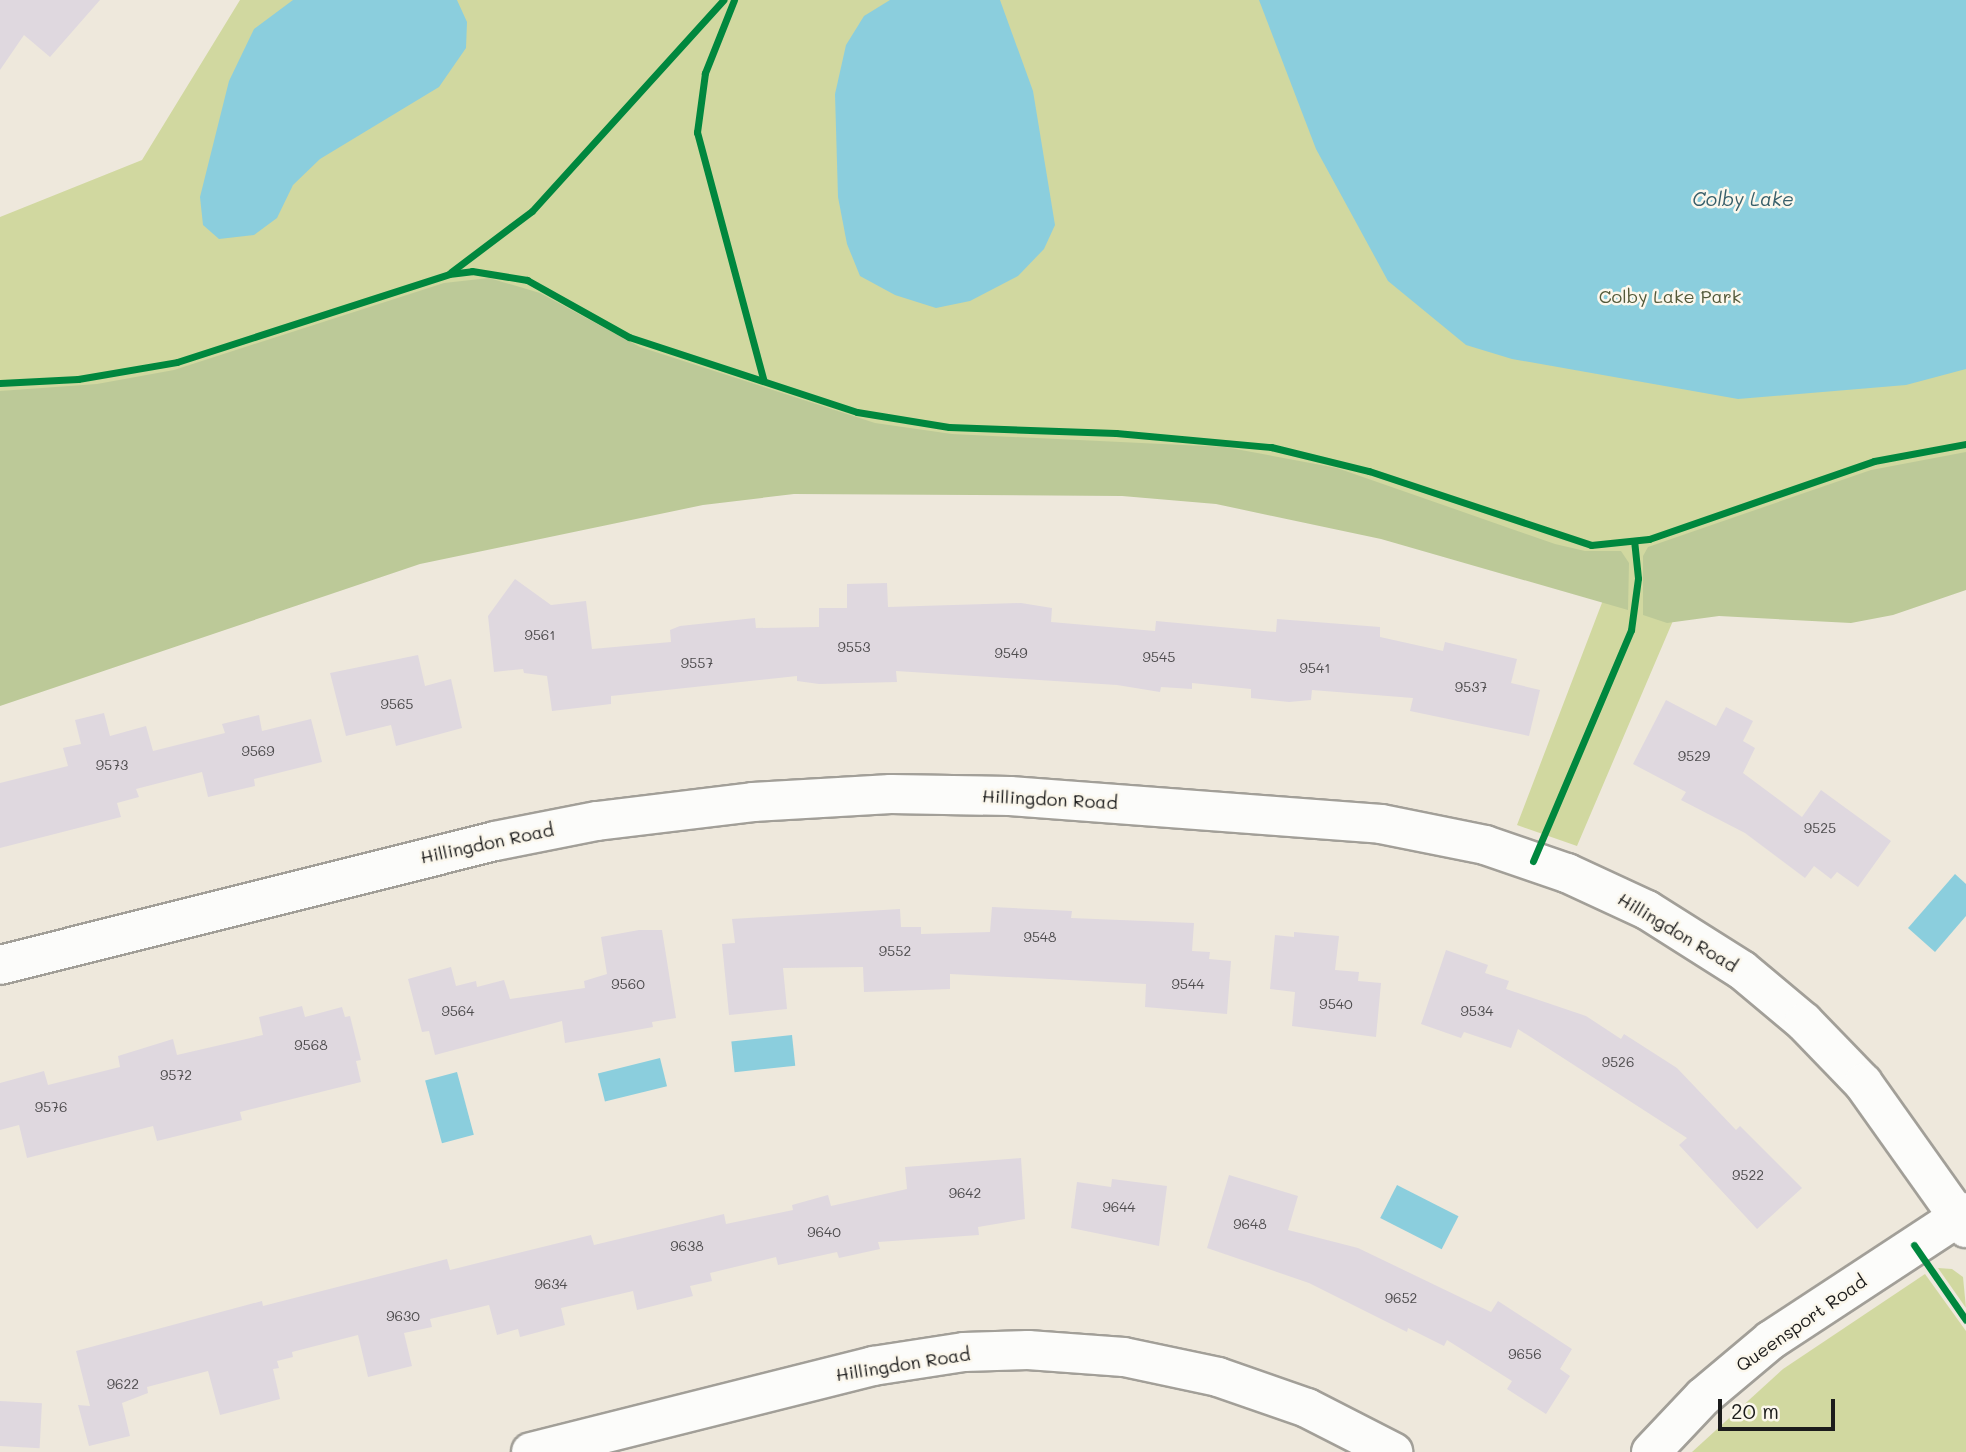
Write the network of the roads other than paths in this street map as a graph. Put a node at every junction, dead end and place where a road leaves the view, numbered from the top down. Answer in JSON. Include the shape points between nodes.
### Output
{"nodes":[{"id":1,"x":0,"y":965,"type":"edge"},
{"id":2,"x":1963,"y":1219,"type":"edge"},
{"id":3,"x":531,"y":1452,"type":"edge"},
{"id":4,"x":1393,"y":1452,"type":"edge"},
{"id":5,"x":1651,"y":1452,"type":"edge"}],
"edges":[{"from":1,"to":2,"type":"street","name":"Hillingdon Road","via":[[484,843],[597,821],[753,802],[891,794],[1010,796],[1381,824],[1485,845],[1556,869],[1647,910],[1718,954],[1763,986],[1844,1062],[1900,1129]]},
{"from":2,"to":5,"type":"street","name":"Queensport Road","via":[[1771,1340],[1703,1397]]},
{"from":3,"to":4,"type":"street","name":"Hillingdon Road","via":[[873,1366],[964,1352],[1028,1350],[1124,1357],[1218,1377],[1307,1408]]}]}
